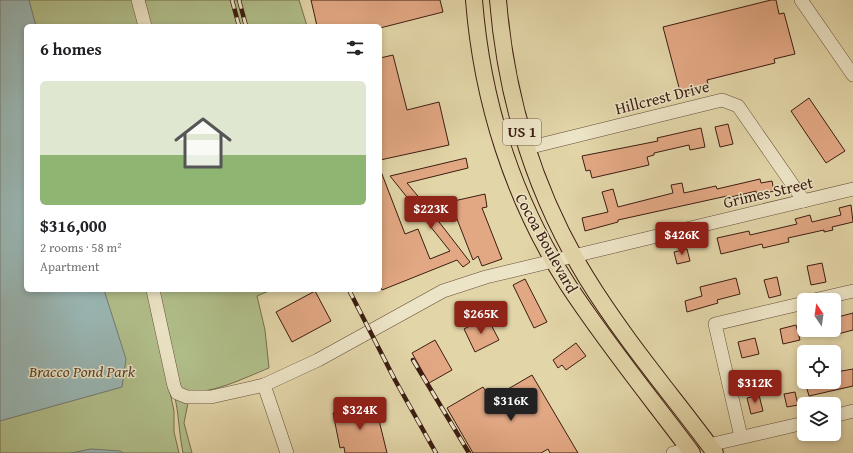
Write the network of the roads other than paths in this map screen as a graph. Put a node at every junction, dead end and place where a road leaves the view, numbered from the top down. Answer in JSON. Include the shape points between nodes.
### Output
{"nodes":[{"id":1,"x":138,"y":0,"type":"edge"},
{"id":2,"x":474,"y":0,"type":"edge"},
{"id":3,"x":488,"y":0,"type":"edge"},
{"id":4,"x":498,"y":0,"type":"edge"},
{"id":5,"x":801,"y":0,"type":"edge"},
{"id":6,"x":144,"y":24,"type":"edge"},
{"id":7,"x":853,"y":75,"type":"edge"},
{"id":8,"x":509,"y":82,"type":"junction"},
{"id":9,"x":527,"y":148,"type":"junction"},
{"id":10,"x":853,"y":189,"type":"edge"},
{"id":11,"x":804,"y":201,"type":"junction"},
{"id":12,"x":574,"y":256,"type":"junction"},
{"id":13,"x":553,"y":260,"type":"junction"},
{"id":14,"x":853,"y":291,"type":"edge"},
{"id":15,"x":153,"y":292,"type":"edge"},
{"id":16,"x":841,"y":294,"type":"edge"},
{"id":17,"x":797,"y":304,"type":"edge"},
{"id":18,"x":264,"y":385,"type":"junction"},
{"id":19,"x":853,"y":411,"type":"edge"},
{"id":20,"x":841,"y":414,"type":"edge"},
{"id":21,"x":797,"y":425,"type":"edge"},
{"id":22,"x":742,"y":437,"type":"junction"},
{"id":23,"x":702,"y":451,"type":"edge"},
{"id":24,"x":287,"y":453,"type":"edge"},
{"id":25,"x":673,"y":453,"type":"edge"}],
"edges":[{"from":1,"to":6,"type":"street"},
{"from":2,"to":13,"type":"main road","name":"Cocoa Boulevard","number":"US 1","via":[[486,91],[502,144],[526,206]]},
{"from":3,"to":8,"type":"main road","via":[[495,58]]},
{"from":4,"to":8,"type":"main road","name":"Cocoa Boulevard","number":"US 1"},
{"from":5,"to":7,"type":"street"},
{"from":8,"to":9,"type":"main road","name":"Cocoa Boulevard","number":"US 1"},
{"from":9,"to":11,"type":"street","name":"Hillcrest Drive","via":[[722,100],[738,106]]},
{"from":9,"to":12,"type":"main road","name":"Cocoa Boulevard","number":"US 1","via":[[548,202]]},
{"from":10,"to":11,"type":"street","name":"Grimes Street"},
{"from":11,"to":12,"type":"street","name":"Grimes Street"},
{"from":12,"to":13,"type":"street","name":"Grimes Street"},
{"from":12,"to":23,"type":"main road","name":"Cocoa Boulevard","number":"US 1"},
{"from":13,"to":18,"type":"street","name":"Grimes Street","via":[[442,291],[318,360]]},
{"from":13,"to":23,"type":"main road","name":"Cocoa Boulevard","number":"US 1","via":[[583,307],[625,363]]},
{"from":14,"to":16,"type":"street"},
{"from":15,"to":18,"type":"street","name":"Grimes Street","via":[[177,393],[187,397],[211,397]]},
{"from":17,"to":22,"type":"street","via":[[715,324]]},
{"from":18,"to":24,"type":"street"},
{"from":19,"to":20,"type":"street"},
{"from":21,"to":22,"type":"street"},
{"from":22,"to":23,"type":"street"},
{"from":23,"to":25,"type":"street"}]}
